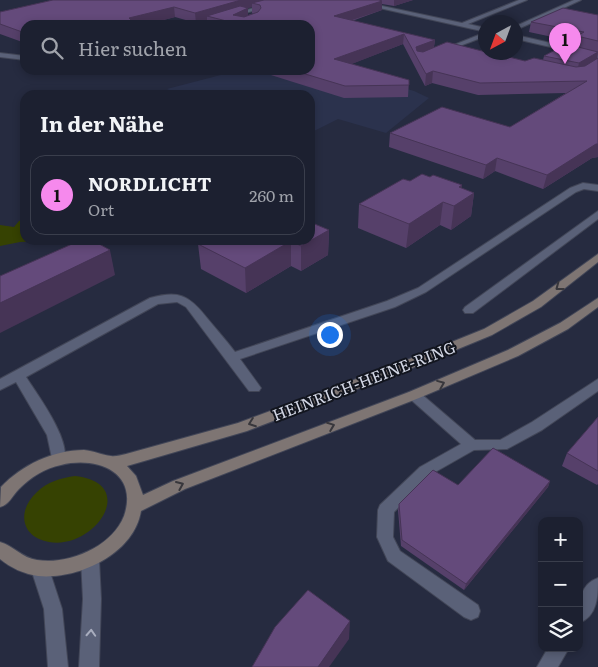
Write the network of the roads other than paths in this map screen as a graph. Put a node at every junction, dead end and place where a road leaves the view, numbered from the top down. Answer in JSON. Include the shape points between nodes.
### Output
{"nodes":[{"id":1,"x":260,"y":0,"type":"edge"},
{"id":2,"x":288,"y":0,"type":"edge"},
{"id":3,"x":346,"y":0,"type":"edge"},
{"id":4,"x":524,"y":0,"type":"edge"},
{"id":5,"x":578,"y":0,"type":"edge"},
{"id":6,"x":275,"y":4,"type":"junction"},
{"id":7,"x":242,"y":12,"type":"junction"},
{"id":8,"x":257,"y":17,"type":"edge"},
{"id":9,"x":215,"y":20,"type":"edge"},
{"id":10,"x":462,"y":25,"type":"junction"},
{"id":11,"x":523,"y":25,"type":"edge"},
{"id":12,"x":478,"y":28,"type":"edge"},
{"id":13,"x":478,"y":37,"type":"edge"},
{"id":14,"x":523,"y":38,"type":"edge"},
{"id":15,"x":450,"y":47,"type":"junction"},
{"id":16,"x":468,"y":51,"type":"edge"},
{"id":17,"x":435,"y":53,"type":"edge"},
{"id":18,"x":0,"y":55,"type":"edge"},
{"id":19,"x":598,"y":56,"type":"edge"},
{"id":20,"x":20,"y":57,"type":"edge"},
{"id":21,"x":598,"y":188,"type":"edge"},
{"id":22,"x":598,"y":214,"type":"edge"},
{"id":23,"x":598,"y":258,"type":"edge"},
{"id":24,"x":598,"y":302,"type":"edge"},
{"id":25,"x":469,"y":310,"type":"dead end"},
{"id":26,"x":232,"y":357,"type":"junction"},
{"id":27,"x":19,"y":376,"type":"junction"},
{"id":28,"x":598,"y":384,"type":"edge"},
{"id":29,"x":0,"y":385,"type":"edge"},
{"id":30,"x":254,"y":388,"type":"dead end"},
{"id":31,"x":414,"y":395,"type":"junction"},
{"id":32,"x":472,"y":445,"type":"junction"},
{"id":33,"x":58,"y":459,"type":"junction"},
{"id":34,"x":111,"y":462,"type":"junction"},
{"id":35,"x":2,"y":495,"type":"edge"},
{"id":36,"x":136,"y":506,"type":"junction"},
{"id":37,"x":0,"y":549,"type":"edge"},
{"id":38,"x":90,"y":559,"type":"junction"},
{"id":39,"x":40,"y":569,"type":"junction"},
{"id":40,"x":598,"y":586,"type":"edge"},
{"id":41,"x":583,"y":609,"type":"edge"},
{"id":42,"x":471,"y":611,"type":"dead end"},
{"id":43,"x":556,"y":652,"type":"edge"},
{"id":44,"x":58,"y":667,"type":"edge"},
{"id":45,"x":89,"y":667,"type":"edge"},
{"id":46,"x":546,"y":667,"type":"edge"}],
"edges":[{"from":1,"to":6,"type":"street"},
{"from":2,"to":6,"type":"street"},
{"from":3,"to":10,"type":"street"},
{"from":4,"to":10,"type":"street"},
{"from":5,"to":11,"type":"street"},
{"from":6,"to":7,"type":"street"},
{"from":7,"to":8,"type":"street"},
{"from":7,"to":9,"type":"street"},
{"from":10,"to":12,"type":"street"},
{"from":13,"to":15,"type":"street"},
{"from":14,"to":19,"type":"street"},
{"from":15,"to":16,"type":"street"},
{"from":15,"to":17,"type":"street"},
{"from":18,"to":20,"type":"street"},
{"from":21,"to":26,"type":"street","via":[[583,186],[573,190],[407,298]]},
{"from":22,"to":25,"type":"street"},
{"from":23,"to":34,"type":"main road","name":"HEINRICH-HEINE-RING","one_way":true,"via":[[537,304],[488,332],[242,427]]},
{"from":31,"to":24,"type":"main road","name":"HEINRICH-HEINE-RING","one_way":true,"via":[[513,353],[564,326]]},
{"from":26,"to":27,"type":"street","via":[[190,304],[184,299],[167,298],[154,301]]},
{"from":26,"to":30,"type":"street"},
{"from":27,"to":29,"type":"street"},
{"from":27,"to":33,"type":"street","via":[[54,436]]},
{"from":28,"to":32,"type":"street","via":[[537,426],[502,445]]},
{"from":31,"to":32,"type":"street"},
{"from":36,"to":31,"type":"main road","name":"HEINRICH-HEINE-RING","one_way":true,"via":[[179,485]]},
{"from":32,"to":42,"type":"street","via":[[425,471],[386,510],[385,537],[394,556]]},
{"from":33,"to":34,"type":"main road","via":[[77,456]]},
{"from":33,"to":35,"type":"main road","via":[[29,472]]},
{"from":34,"to":36,"type":"main road","via":[[126,472],[135,488]]},
{"from":36,"to":38,"type":"main road","via":[[122,535]]},
{"from":37,"to":39,"type":"main road","via":[[22,565]]},
{"from":38,"to":39,"type":"main road","via":[[65,567]]},
{"from":45,"to":38,"type":"street","one_way":true},
{"from":39,"to":44,"type":"street","via":[[53,609]]},
{"from":40,"to":41,"type":"street"},
{"from":43,"to":46,"type":"street"}]}
